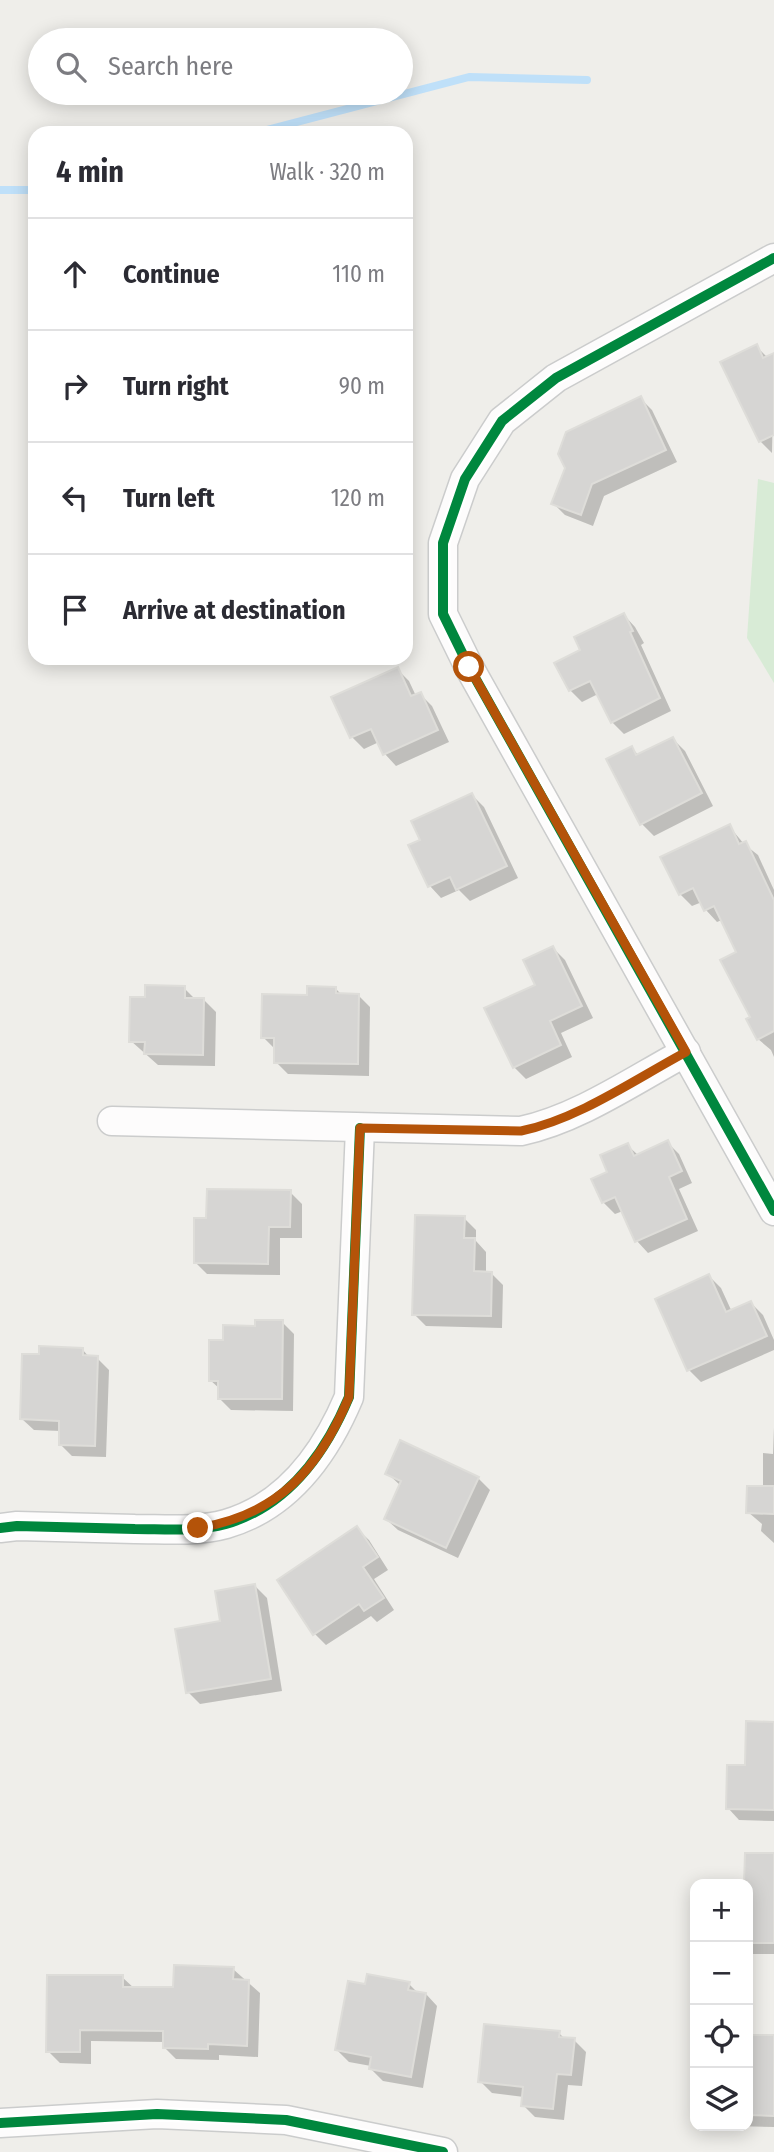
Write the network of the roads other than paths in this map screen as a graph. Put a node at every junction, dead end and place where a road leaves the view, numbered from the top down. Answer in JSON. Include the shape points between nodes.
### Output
{"nodes":[{"id":1,"x":774,"y":258,"type":"edge"},
{"id":2,"x":686,"y":1052,"type":"junction"},
{"id":3,"x":112,"y":1121,"type":"dead end"},
{"id":4,"x":360,"y":1128,"type":"junction"},
{"id":5,"x":774,"y":1211,"type":"edge"},
{"id":6,"x":0,"y":1528,"type":"edge"},
{"id":7,"x":0,"y":2123,"type":"edge"},
{"id":8,"x":443,"y":2152,"type":"edge"}],
"edges":[{"from":1,"to":2,"type":"street","via":[[555,378],[502,421],[465,479],[443,543],[443,614]]},
{"from":2,"to":4,"type":"street","via":[[545,1126],[521,1131]]},
{"from":2,"to":5,"type":"street"},
{"from":3,"to":4,"type":"street"},
{"from":4,"to":6,"type":"street","via":[[349,1397],[311,1467],[280,1496],[226,1524],[164,1529]]},
{"from":7,"to":8,"type":"street","via":[[157,2114],[286,2120]]}]}
